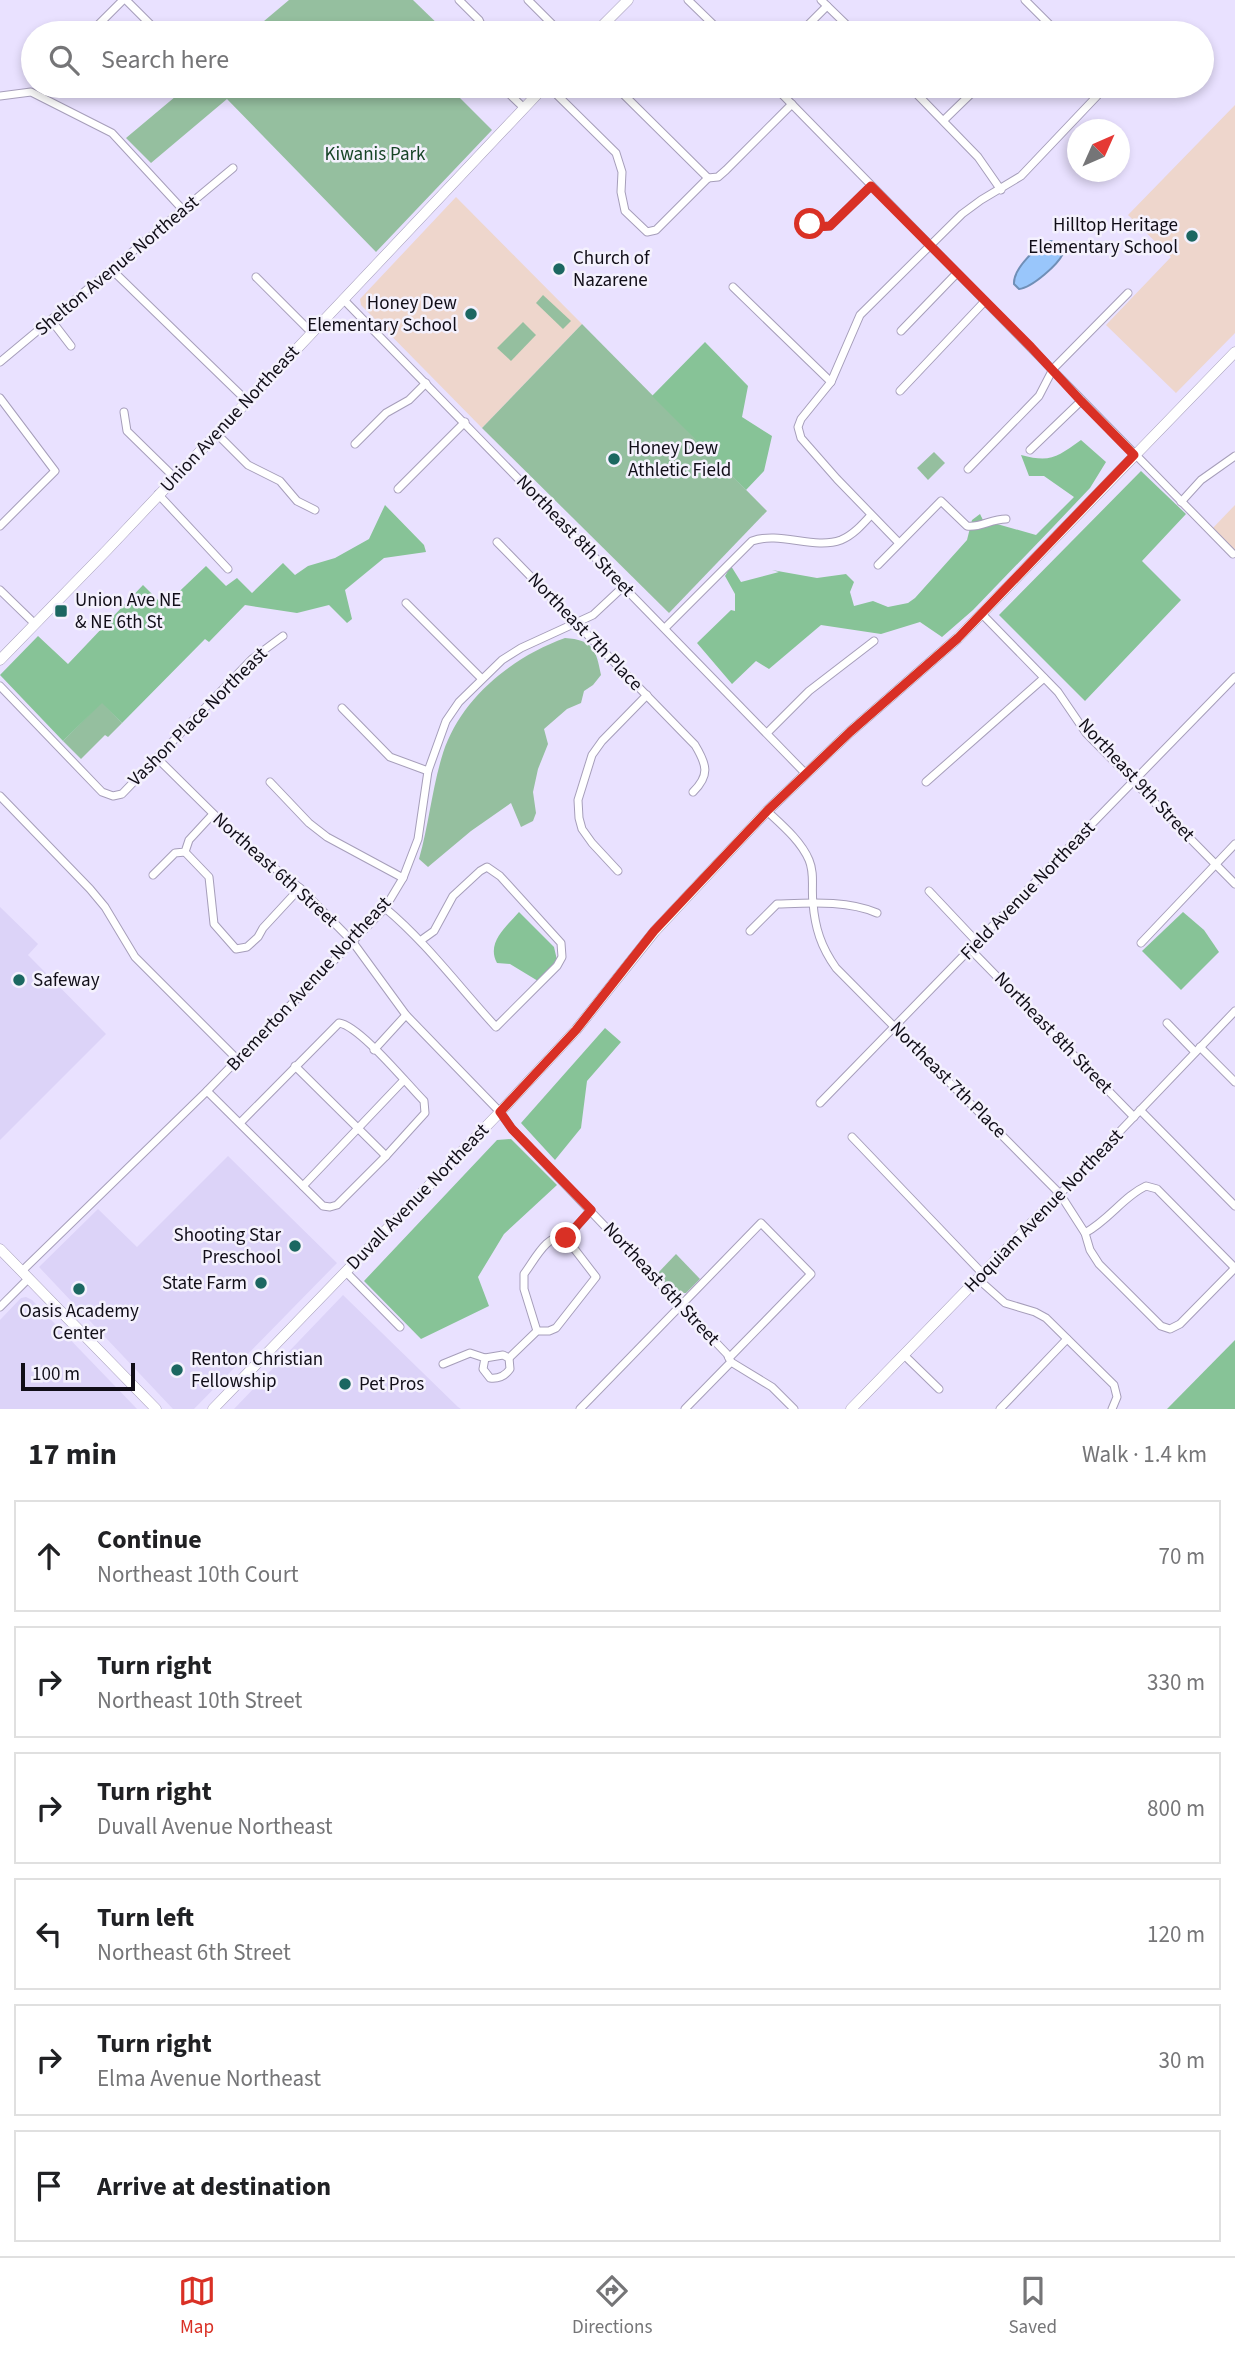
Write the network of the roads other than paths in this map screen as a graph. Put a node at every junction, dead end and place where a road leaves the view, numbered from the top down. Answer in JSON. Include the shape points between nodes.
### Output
{"nodes":[{"id":1,"x":124,"y":0,"type":"edge"},
{"id":2,"x":459,"y":0,"type":"edge"},
{"id":3,"x":528,"y":0,"type":"edge"},
{"id":4,"x":628,"y":0,"type":"edge"},
{"id":5,"x":688,"y":0,"type":"edge"},
{"id":6,"x":1025,"y":0,"type":"edge"},
{"id":7,"x":824,"y":3,"type":"edge"},
{"id":8,"x":102,"y":21,"type":"edge"},
{"id":9,"x":146,"y":21,"type":"edge"},
{"id":10,"x":479,"y":21,"type":"edge"},
{"id":11,"x":549,"y":21,"type":"edge"},
{"id":12,"x":607,"y":21,"type":"edge"},
{"id":13,"x":710,"y":21,"type":"edge"},
{"id":14,"x":810,"y":21,"type":"edge"},
{"id":15,"x":843,"y":21,"type":"edge"},
{"id":16,"x":1046,"y":21,"type":"edge"},
{"id":17,"x":21,"y":93,"type":"edge"},
{"id":18,"x":0,"y":96,"type":"edge"},
{"id":19,"x":43,"y":98,"type":"edge"},
{"id":20,"x":514,"y":98,"type":"edge"},
{"id":21,"x":534,"y":98,"type":"edge"},
{"id":22,"x":559,"y":98,"type":"edge"},
{"id":23,"x":627,"y":98,"type":"edge"},
{"id":24,"x":786,"y":98,"type":"edge"},
{"id":25,"x":921,"y":98,"type":"edge"},
{"id":26,"x":967,"y":98,"type":"edge"},
{"id":27,"x":1095,"y":98,"type":"edge"},
{"id":28,"x":792,"y":104,"type":"junction"},
{"id":29,"x":524,"y":108,"type":"junction"},
{"id":30,"x":944,"y":120,"type":"junction"},
{"id":31,"x":233,"y":168,"type":"dead end"},
{"id":32,"x":708,"y":178,"type":"junction"},
{"id":33,"x":871,"y":186,"type":"junction"},
{"id":34,"x":1001,"y":190,"type":"junction"},
{"id":35,"x":184,"y":211,"type":"junction"},
{"id":36,"x":803,"y":217,"type":"dead end"},
{"id":37,"x":929,"y":246,"type":"junction"},
{"id":38,"x":112,"y":270,"type":"junction"},
{"id":39,"x":957,"y":273,"type":"junction"},
{"id":40,"x":256,"y":277,"type":"dead end"},
{"id":41,"x":733,"y":287,"type":"dead end"},
{"id":42,"x":1128,"y":293,"type":"dead end"},
{"id":43,"x":343,"y":299,"type":"junction"},
{"id":44,"x":985,"y":301,"type":"junction"},
{"id":45,"x":51,"y":320,"type":"junction"},
{"id":46,"x":901,"y":331,"type":"dead end"},
{"id":47,"x":311,"y":332,"type":"junction"},
{"id":48,"x":71,"y":346,"type":"dead end"},
{"id":49,"x":1235,"y":352,"type":"edge"},
{"id":50,"x":0,"y":362,"type":"edge"},
{"id":51,"x":1053,"y":369,"type":"junction"},
{"id":52,"x":831,"y":382,"type":"junction"},
{"id":53,"x":426,"y":383,"type":"junction"},
{"id":54,"x":901,"y":391,"type":"dead end"},
{"id":55,"x":0,"y":398,"type":"edge"},
{"id":56,"x":247,"y":401,"type":"junction"},
{"id":57,"x":1081,"y":401,"type":"junction"},
{"id":58,"x":124,"y":412,"type":"dead end"},
{"id":59,"x":465,"y":422,"type":"junction"},
{"id":60,"x":216,"y":433,"type":"junction"},
{"id":61,"x":355,"y":444,"type":"dead end"},
{"id":62,"x":1030,"y":450,"type":"dead end"},
{"id":63,"x":1134,"y":455,"type":"junction"},
{"id":64,"x":1235,"y":456,"type":"edge"},
{"id":65,"x":968,"y":469,"type":"dead end"},
{"id":66,"x":174,"y":477,"type":"junction"},
{"id":67,"x":398,"y":489,"type":"dead end"},
{"id":68,"x":158,"y":494,"type":"junction"},
{"id":69,"x":1181,"y":502,"type":"junction"},
{"id":70,"x":315,"y":510,"type":"dead end"},
{"id":71,"x":871,"y":515,"type":"junction"},
{"id":72,"x":1006,"y":519,"type":"dead end"},
{"id":73,"x":0,"y":526,"type":"edge"},
{"id":74,"x":497,"y":541,"type":"dead end"},
{"id":75,"x":899,"y":543,"type":"junction"},
{"id":76,"x":1233,"y":554,"type":"dead end"},
{"id":77,"x":878,"y":565,"type":"dead end"},
{"id":78,"x":228,"y":569,"type":"dead end"},
{"id":79,"x":624,"y":586,"type":"junction"},
{"id":80,"x":0,"y":590,"type":"edge"},
{"id":81,"x":406,"y":603,"type":"dead end"},
{"id":82,"x":981,"y":613,"type":"junction"},
{"id":83,"x":35,"y":624,"type":"junction"},
{"id":84,"x":576,"y":624,"type":"junction"},
{"id":85,"x":665,"y":628,"type":"junction"},
{"id":86,"x":283,"y":636,"type":"dead end"},
{"id":87,"x":874,"y":641,"type":"dead end"},
{"id":88,"x":0,"y":660,"type":"edge"},
{"id":89,"x":1235,"y":677,"type":"edge"},
{"id":90,"x":481,"y":678,"type":"junction"},
{"id":91,"x":1044,"y":678,"type":"junction"},
{"id":92,"x":0,"y":686,"type":"edge"},
{"id":93,"x":647,"y":695,"type":"junction"},
{"id":94,"x":342,"y":708,"type":"dead end"},
{"id":95,"x":767,"y":733,"type":"junction"},
{"id":96,"x":157,"y":758,"type":"junction"},
{"id":97,"x":428,"y":771,"type":"junction"},
{"id":98,"x":805,"y":773,"type":"junction"},
{"id":99,"x":1134,"y":781,"type":"junction"},
{"id":100,"x":270,"y":782,"type":"dead end"},
{"id":101,"x":926,"y":782,"type":"dead end"},
{"id":102,"x":693,"y":792,"type":"dead end"},
{"id":103,"x":0,"y":796,"type":"edge"},
{"id":104,"x":768,"y":810,"type":"junction"},
{"id":105,"x":214,"y":814,"type":"junction"},
{"id":106,"x":1235,"y":844,"type":"edge"},
{"id":107,"x":185,"y":852,"type":"junction"},
{"id":108,"x":1215,"y":865,"type":"junction"},
{"id":109,"x":618,"y":871,"type":"dead end"},
{"id":110,"x":153,"y":875,"type":"dead end"},
{"id":111,"x":403,"y":878,"type":"junction"},
{"id":112,"x":1235,"y":884,"type":"edge"},
{"id":113,"x":300,"y":888,"type":"junction"},
{"id":114,"x":929,"y":891,"type":"dead end"},
{"id":115,"x":813,"y":902,"type":"junction"},
{"id":116,"x":384,"y":908,"type":"junction"},
{"id":117,"x":877,"y":913,"type":"dead end"},
{"id":118,"x":750,"y":931,"type":"dead end"},
{"id":119,"x":352,"y":941,"type":"junction"},
{"id":120,"x":420,"y":941,"type":"junction"},
{"id":121,"x":978,"y":943,"type":"junction"},
{"id":122,"x":1141,"y":943,"type":"dead end"},
{"id":123,"x":971,"y":950,"type":"junction"},
{"id":124,"x":1235,"y":1011,"type":"edge"},
{"id":125,"x":406,"y":1015,"type":"junction"},
{"id":126,"x":1167,"y":1023,"type":"dead end"},
{"id":127,"x":895,"y":1028,"type":"junction"},
{"id":128,"x":1198,"y":1049,"type":"junction"},
{"id":129,"x":374,"y":1050,"type":"junction"},
{"id":130,"x":237,"y":1059,"type":"junction"},
{"id":131,"x":295,"y":1066,"type":"junction"},
{"id":132,"x":404,"y":1080,"type":"junction"},
{"id":133,"x":1235,"y":1082,"type":"edge"},
{"id":134,"x":207,"y":1091,"type":"junction"},
{"id":135,"x":820,"y":1103,"type":"dead end"},
{"id":136,"x":500,"y":1112,"type":"junction"},
{"id":137,"x":1137,"y":1113,"type":"junction"},
{"id":138,"x":240,"y":1123,"type":"junction"},
{"id":139,"x":358,"y":1129,"type":"junction"},
{"id":140,"x":852,"y":1137,"type":"dead end"},
{"id":141,"x":386,"y":1156,"type":"junction"},
{"id":142,"x":303,"y":1186,"type":"junction"},
{"id":143,"x":1060,"y":1194,"type":"junction"},
{"id":144,"x":1235,"y":1206,"type":"edge"},
{"id":145,"x":591,"y":1210,"type":"junction"},
{"id":146,"x":1085,"y":1233,"type":"junction"},
{"id":147,"x":566,"y":1238,"type":"junction"},
{"id":148,"x":0,"y":1249,"type":"edge"},
{"id":149,"x":1235,"y":1268,"type":"edge"},
{"id":150,"x":346,"y":1272,"type":"junction"},
{"id":151,"x":25,"y":1275,"type":"junction"},
{"id":152,"x":980,"y":1277,"type":"junction"},
{"id":153,"x":680,"y":1306,"type":"junction"},
{"id":154,"x":0,"y":1307,"type":"edge"},
{"id":155,"x":400,"y":1327,"type":"dead end"},
{"id":156,"x":537,"y":1331,"type":"junction"},
{"id":157,"x":1067,"y":1339,"type":"junction"},
{"id":158,"x":904,"y":1355,"type":"junction"},
{"id":159,"x":485,"y":1358,"type":"junction"},
{"id":160,"x":509,"y":1358,"type":"junction"},
{"id":161,"x":730,"y":1360,"type":"junction"},
{"id":162,"x":443,"y":1364,"type":"dead end"},
{"id":163,"x":939,"y":1389,"type":"dead end"},
{"id":164,"x":156,"y":1409,"type":"edge"},
{"id":165,"x":213,"y":1409,"type":"edge"},
{"id":166,"x":580,"y":1409,"type":"edge"},
{"id":167,"x":685,"y":1409,"type":"edge"},
{"id":168,"x":794,"y":1409,"type":"edge"},
{"id":169,"x":851,"y":1409,"type":"edge"},
{"id":170,"x":1000,"y":1409,"type":"edge"},
{"id":171,"x":1111,"y":1409,"type":"edge"}],
"edges":[{"from":1,"to":8,"type":"street"},
{"from":1,"to":9,"type":"street"},
{"from":2,"to":10,"type":"street"},
{"from":3,"to":11,"type":"street"},
{"from":4,"to":12,"type":"main road"},
{"from":5,"to":13,"type":"street"},
{"from":6,"to":16,"type":"street"},
{"from":7,"to":14,"type":"street"},
{"from":7,"to":15,"type":"street"},
{"from":17,"to":18,"type":"street"},
{"from":19,"to":35,"type":"street","via":[[112,133]]},
{"from":20,"to":29,"type":"street"},
{"from":21,"to":29,"type":"main road","name":"Union Avenue Northeast"},
{"from":22,"to":32,"type":"street","via":[[616,153],[625,211],[647,232],[656,230]]},
{"from":23,"to":32,"type":"street"},
{"from":24,"to":28,"type":"street"},
{"from":25,"to":30,"type":"street"},
{"from":26,"to":30,"type":"street"},
{"from":27,"to":34,"type":"street","via":[[1021,176]]},
{"from":28,"to":32,"type":"street","via":[[726,170]]},
{"from":28,"to":33,"type":"street"},
{"from":29,"to":43,"type":"main road","name":"Union Avenue Northeast"},
{"from":30,"to":34,"type":"street"},
{"from":31,"to":35,"type":"street","name":"Shelton Avenue Northeast"},
{"from":33,"to":36,"type":"street","via":[[830,226],[817,227]]},
{"from":33,"to":37,"type":"street"},
{"from":34,"to":37,"type":"street","via":[[962,214]]},
{"from":35,"to":38,"type":"street","name":"Shelton Avenue Northeast"},
{"from":37,"to":39,"type":"street"},
{"from":37,"to":52,"type":"street","via":[[860,315]]},
{"from":38,"to":45,"type":"street","name":"Shelton Avenue Northeast"},
{"from":38,"to":56,"type":"street"},
{"from":39,"to":44,"type":"street"},
{"from":39,"to":46,"type":"street"},
{"from":40,"to":47,"type":"street"},
{"from":41,"to":52,"type":"street"},
{"from":42,"to":51,"type":"street"},
{"from":43,"to":47,"type":"main road","name":"Union Avenue Northeast"},
{"from":43,"to":53,"type":"street","name":"Northeast 8th Street"},
{"from":44,"to":51,"type":"street"},
{"from":44,"to":54,"type":"street"},
{"from":45,"to":48,"type":"street"},
{"from":45,"to":50,"type":"street","name":"Shelton Avenue Northeast"},
{"from":47,"to":56,"type":"main road","name":"Union Avenue Northeast"},
{"from":49,"to":63,"type":"main road","name":"Duvall Avenue Northeast"},
{"from":51,"to":57,"type":"street"},
{"from":51,"to":65,"type":"street","via":[[1039,396]]},
{"from":52,"to":71,"type":"street","via":[[801,419],[801,438]]},
{"from":53,"to":59,"type":"street","name":"Northeast 8th Street"},
{"from":53,"to":61,"type":"street"},
{"from":55,"to":73,"type":"street","via":[[55,471]]},
{"from":56,"to":60,"type":"main road","name":"Union Avenue Northeast"},
{"from":57,"to":62,"type":"street"},
{"from":57,"to":63,"type":"street"},
{"from":58,"to":66,"type":"street","via":[[127,431]]},
{"from":59,"to":67,"type":"street"},
{"from":59,"to":79,"type":"street","name":"Northeast 8th Street"},
{"from":60,"to":66,"type":"main road","name":"Union Avenue Northeast"},
{"from":60,"to":70,"type":"street","via":[[248,465],[280,481],[297,501]]},
{"from":63,"to":69,"type":"street"},
{"from":63,"to":82,"type":"main road","name":"Duvall Avenue Northeast"},
{"from":64,"to":69,"type":"street","via":[[1201,480]]},
{"from":66,"to":68,"type":"main road","name":"Union Avenue Northeast"},
{"from":68,"to":78,"type":"street"},
{"from":68,"to":83,"type":"main road","name":"Union Avenue Northeast"},
{"from":69,"to":76,"type":"street"},
{"from":71,"to":75,"type":"street"},
{"from":71,"to":85,"type":"street","via":[[852,534],[832,542],[769,537],[752,541]]},
{"from":72,"to":75,"type":"street","via":[[967,526],[940,501]]},
{"from":74,"to":84,"type":"street","name":"Northeast 7th Place"},
{"from":75,"to":77,"type":"street"},
{"from":79,"to":84,"type":"street","name":"Bremerton Avenue Northeast"},
{"from":79,"to":85,"type":"street","name":"Northeast 8th Street"},
{"from":80,"to":83,"type":"street"},
{"from":81,"to":90,"type":"street"},
{"from":82,"to":91,"type":"street","name":"Northeast 9th Street"},
{"from":82,"to":98,"type":"main road","name":"Duvall Avenue Northeast"},
{"from":83,"to":88,"type":"main road","name":"Union Avenue Northeast"},
{"from":84,"to":90,"type":"street","name":"Bremerton Avenue Northeast","via":[[521,648]]},
{"from":84,"to":93,"type":"street","name":"Northeast 7th Place"},
{"from":85,"to":95,"type":"street","name":"Northeast 8th Street"},
{"from":86,"to":96,"type":"street","name":"Vashon Place Northeast","via":[[252,659]]},
{"from":87,"to":95,"type":"street","via":[[809,691]]},
{"from":89,"to":99,"type":"street","name":"Field Avenue Northeast"},
{"from":90,"to":97,"type":"street","name":"Bremerton Avenue Northeast","via":[[446,721]]},
{"from":91,"to":99,"type":"street","name":"Northeast 9th Street","via":[[1086,733]]},
{"from":91,"to":101,"type":"street"},
{"from":92,"to":96,"type":"street","name":"Vashon Place Northeast","via":[[102,792],[122,794]]},
{"from":93,"to":102,"type":"street","name":"Northeast 7th Place","via":[[703,759],[702,782]]},
{"from":93,"to":109,"type":"street","via":[[601,741],[586,769],[578,800],[582,829]]},
{"from":94,"to":97,"type":"street","via":[[390,757]]},
{"from":95,"to":98,"type":"street","name":"Northeast 8th Street"},
{"from":96,"to":105,"type":"street","name":"Northeast 6th Street"},
{"from":97,"to":111,"type":"street","name":"Bremerton Avenue Northeast","via":[[418,839]]},
{"from":98,"to":104,"type":"main road","name":"Duvall Avenue Northeast"},
{"from":99,"to":108,"type":"street","name":"Northeast 9th Street"},
{"from":99,"to":121,"type":"street","name":"Field Avenue Northeast"},
{"from":100,"to":111,"type":"street","via":[[327,837]]},
{"from":103,"to":130,"type":"street","via":[[90,889],[135,957]]},
{"from":104,"to":115,"type":"street","name":"Northeast 7th Place","via":[[809,860]]},
{"from":104,"to":136,"type":"main road","name":"Duvall Avenue Northeast","via":[[654,931],[576,1030]]},
{"from":105,"to":107,"type":"street","via":[[189,840]]},
{"from":105,"to":113,"type":"street","name":"Northeast 6th Street"},
{"from":106,"to":108,"type":"street"},
{"from":107,"to":110,"type":"street","via":[[175,853]]},
{"from":107,"to":113,"type":"street","via":[[209,877],[214,925],[236,949],[258,937]]},
{"from":108,"to":112,"type":"street","name":"Northeast 9th Street"},
{"from":108,"to":122,"type":"street"},
{"from":111,"to":116,"type":"street","name":"Bremerton Avenue Northeast"},
{"from":113,"to":119,"type":"street","name":"Northeast 6th Street"},
{"from":114,"to":121,"type":"street"},
{"from":115,"to":117,"type":"street","via":[[864,907]]},
{"from":115,"to":118,"type":"street","via":[[777,904]]},
{"from":115,"to":127,"type":"street","name":"Northeast 7th Place","via":[[817,935],[825,952]]},
{"from":116,"to":119,"type":"street","name":"Bremerton Avenue Northeast"},
{"from":116,"to":120,"type":"street"},
{"from":119,"to":125,"type":"street","name":"Northeast 6th Street"},
{"from":119,"to":130,"type":"street","name":"Bremerton Avenue Northeast"},
{"from":120,"to":120,"type":"street","via":[[496,1027],[557,966],[563,951],[561,943],[487,867],[453,897],[434,931]]},
{"from":121,"to":123,"type":"street","name":"Field Avenue Northeast"},
{"from":123,"to":127,"type":"street","name":"Field Avenue Northeast"},
{"from":123,"to":137,"type":"street","name":"Northeast 8th Street"},
{"from":124,"to":128,"type":"street","name":"Hoquiam Avenue Northeast"},
{"from":125,"to":129,"type":"street"},
{"from":125,"to":136,"type":"street","name":"Northeast 6th Street"},
{"from":126,"to":128,"type":"street"},
{"from":127,"to":135,"type":"street","name":"Field Avenue Northeast"},
{"from":127,"to":143,"type":"street","name":"Northeast 7th Place"},
{"from":128,"to":133,"type":"street"},
{"from":128,"to":137,"type":"street","name":"Hoquiam Avenue Northeast"},
{"from":129,"to":131,"type":"street","via":[[352,1027],[340,1023]]},
{"from":129,"to":132,"type":"street"},
{"from":130,"to":134,"type":"street","name":"Bremerton Avenue Northeast"},
{"from":131,"to":138,"type":"street"},
{"from":131,"to":139,"type":"street"},
{"from":132,"to":139,"type":"street"},
{"from":132,"to":141,"type":"street","via":[[424,1101],[425,1112]]},
{"from":134,"to":138,"type":"street"},
{"from":134,"to":151,"type":"street","name":"Bremerton Avenue Northeast"},
{"from":136,"to":145,"type":"street","name":"Northeast 6th Street"},
{"from":136,"to":150,"type":"main road","name":"Duvall Avenue Northeast"},
{"from":137,"to":143,"type":"street","name":"Hoquiam Avenue Northeast"},
{"from":137,"to":144,"type":"street","name":"Northeast 8th Street"},
{"from":138,"to":142,"type":"street"},
{"from":139,"to":141,"type":"street"},
{"from":139,"to":142,"type":"street"},
{"from":140,"to":152,"type":"street"},
{"from":141,"to":142,"type":"street","via":[[337,1205],[323,1206]]},
{"from":143,"to":146,"type":"street","name":"Northeast 7th Place"},
{"from":143,"to":152,"type":"main road","name":"Hoquiam Avenue Northeast"},
{"from":145,"to":147,"type":"street"},
{"from":145,"to":153,"type":"street","name":"Northeast 6th Street"},
{"from":146,"to":149,"type":"street","via":[[1146,1186],[1157,1189]]},
{"from":146,"to":149,"type":"street","name":"Northeast 7th Place","via":[[1099,1264],[1161,1326],[1170,1329]]},
{"from":147,"to":156,"type":"street","via":[[552,1238],[524,1274]]},
{"from":147,"to":156,"type":"street","via":[[596,1277],[556,1328]]},
{"from":148,"to":151,"type":"main road"},
{"from":150,"to":155,"type":"street"},
{"from":150,"to":165,"type":"main road","name":"Duvall Avenue Northeast"},
{"from":151,"to":154,"type":"street","name":"Bremerton Avenue Northeast"},
{"from":151,"to":164,"type":"main road"},
{"from":152,"to":157,"type":"street","via":[[1005,1303],[1046,1318]]},
{"from":152,"to":158,"type":"main road","name":"Hoquiam Avenue Northeast"},
{"from":153,"to":161,"type":"street","name":"Northeast 6th Street"},
{"from":153,"to":161,"type":"street","via":[[761,1223],[811,1273]]},
{"from":153,"to":166,"type":"street"},
{"from":156,"to":160,"type":"street"},
{"from":157,"to":170,"type":"street"},
{"from":157,"to":171,"type":"street","via":[[1114,1385],[1117,1396]]},
{"from":158,"to":163,"type":"street"},
{"from":158,"to":169,"type":"main road","name":"Hoquiam Avenue Northeast"},
{"from":159,"to":160,"type":"street"},
{"from":159,"to":160,"type":"street","via":[[483,1369],[496,1379],[510,1369]]},
{"from":159,"to":162,"type":"street","via":[[470,1353]]},
{"from":161,"to":167,"type":"street"},
{"from":161,"to":168,"type":"street","name":"Northeast 6th Street","via":[[772,1387]]}]}
